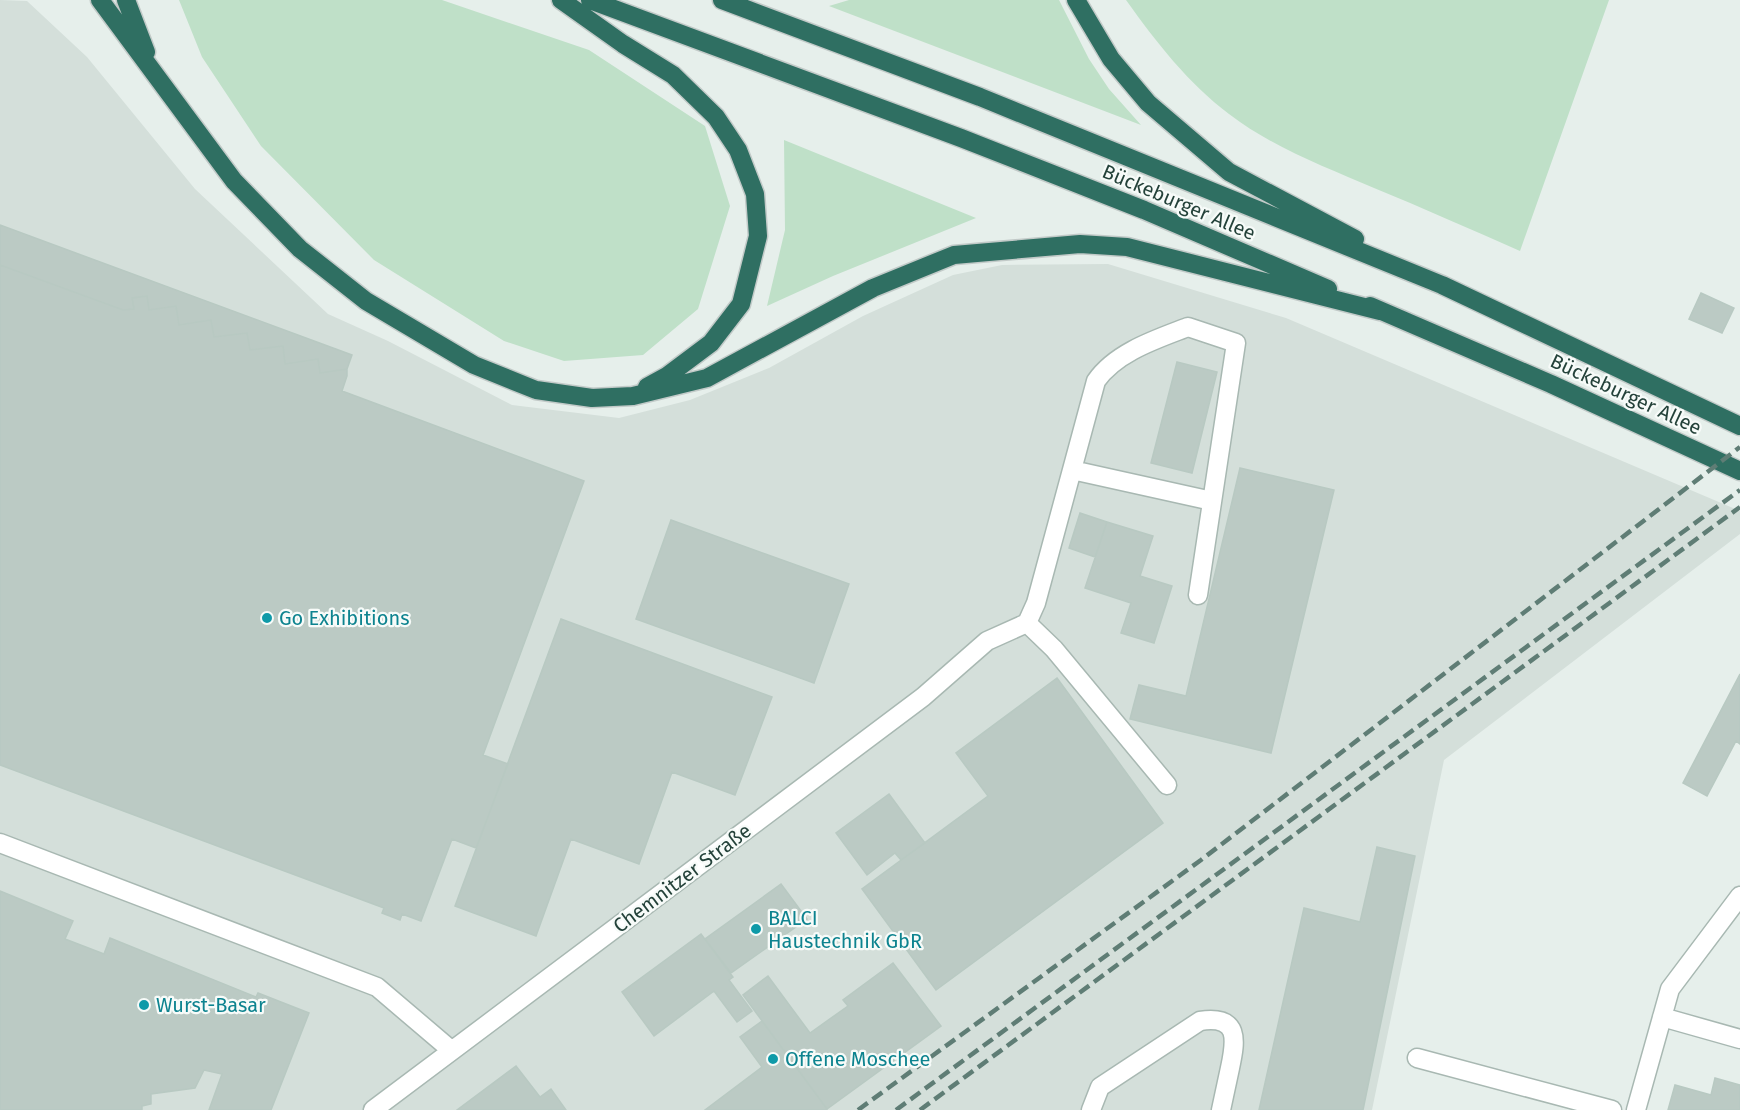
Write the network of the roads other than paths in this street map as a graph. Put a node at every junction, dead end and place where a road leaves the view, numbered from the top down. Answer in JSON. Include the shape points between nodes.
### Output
{"nodes":[{"id":1,"x":100,"y":0,"type":"edge"},
{"id":2,"x":126,"y":0,"type":"edge"},
{"id":3,"x":561,"y":0,"type":"edge"},
{"id":4,"x":590,"y":0,"type":"edge"},
{"id":5,"x":722,"y":0,"type":"edge"},
{"id":6,"x":1076,"y":0,"type":"edge"},
{"id":7,"x":155,"y":76,"type":"junction"},
{"id":8,"x":1442,"y":285,"type":"junction"},
{"id":9,"x":1380,"y":311,"type":"junction"},
{"id":10,"x":633,"y":396,"type":"junction"},
{"id":11,"x":1740,"y":426,"type":"edge"},
{"id":12,"x":1072,"y":470,"type":"junction"},
{"id":13,"x":1740,"y":471,"type":"edge"},
{"id":14,"x":1212,"y":501,"type":"junction"},
{"id":15,"x":1198,"y":595,"type":"dead end"},
{"id":16,"x":1027,"y":623,"type":"junction"},
{"id":17,"x":1167,"y":784,"type":"dead end"},
{"id":18,"x":0,"y":843,"type":"edge"},
{"id":19,"x":1740,"y":896,"type":"edge"},
{"id":20,"x":1662,"y":1017,"type":"junction"},
{"id":21,"x":1740,"y":1039,"type":"edge"},
{"id":22,"x":451,"y":1050,"type":"junction"},
{"id":23,"x":1417,"y":1058,"type":"dead end"},
{"id":24,"x":373,"y":1110,"type":"edge"},
{"id":25,"x":1091,"y":1110,"type":"edge"},
{"id":26,"x":1221,"y":1110,"type":"edge"},
{"id":27,"x":1612,"y":1110,"type":"edge"},
{"id":28,"x":1636,"y":1110,"type":"edge"}],
"edges":[{"from":1,"to":7,"type":"highway"},
{"from":2,"to":7,"type":"highway"},
{"from":3,"to":10,"type":"highway","via":[[673,75],[716,117],[738,150],[754,194],[758,236],[741,304],[711,343]]},
{"from":4,"to":9,"type":"highway","name":"Bückeburger Allee","via":[[1144,210]]},
{"from":5,"to":8,"type":"highway","name":"Bückeburger Allee","via":[[980,97]]},
{"from":6,"to":8,"type":"highway","via":[[1111,59],[1148,103],[1229,172]]},
{"from":7,"to":10,"type":"highway","via":[[234,181],[300,249],[366,301],[474,365],[536,390],[592,398]]},
{"from":8,"to":11,"type":"highway","name":"Bückeburger Allee"},
{"from":9,"to":10,"type":"highway","via":[[1127,247],[1080,244],[954,255],[873,288],[707,378]]},
{"from":9,"to":13,"type":"highway","name":"Bückeburger Allee"},
{"from":12,"to":14,"type":"street"},
{"from":12,"to":14,"type":"street","via":[[1100,375],[1127,354],[1188,327],[1236,343]]},
{"from":12,"to":16,"type":"street"},
{"from":14,"to":15,"type":"street"},
{"from":16,"to":17,"type":"street","via":[[1069,666]]},
{"from":16,"to":22,"type":"street","name":"Chemnitzer Straße","via":[[987,641],[923,697]]},
{"from":18,"to":22,"type":"street","via":[[378,987]]},
{"from":19,"to":20,"type":"street","via":[[1670,989]]},
{"from":20,"to":21,"type":"street"},
{"from":20,"to":28,"type":"street"},
{"from":22,"to":24,"type":"street","name":"Chemnitzer Straße"},
{"from":23,"to":27,"type":"street"},
{"from":25,"to":26,"type":"street","via":[[1100,1087],[1200,1021],[1214,1018],[1226,1023],[1234,1033],[1235,1044]]}]}
